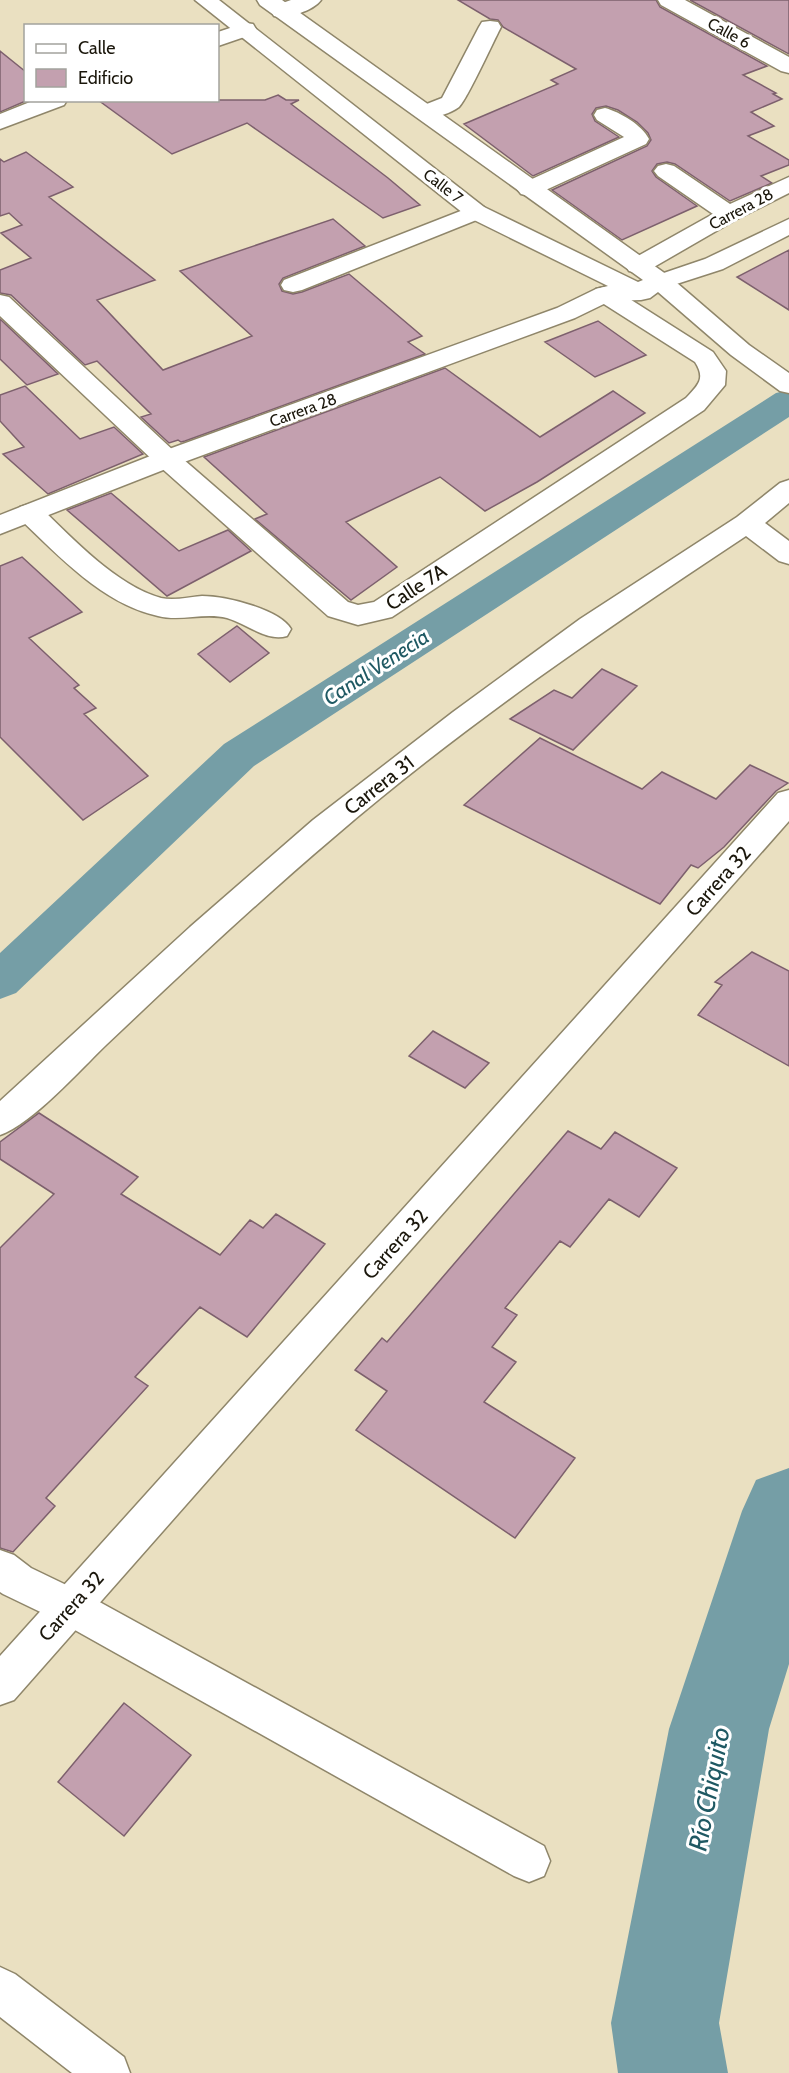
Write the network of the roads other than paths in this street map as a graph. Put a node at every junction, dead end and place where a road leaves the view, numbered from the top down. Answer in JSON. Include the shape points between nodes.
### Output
{"nodes":[{"id":1,"x":206,"y":0,"type":"edge"},
{"id":2,"x":310,"y":0,"type":"edge"},
{"id":3,"x":669,"y":0,"type":"edge"},
{"id":4,"x":275,"y":5,"type":"edge"},
{"id":5,"x":490,"y":27,"type":"dead end"},
{"id":6,"x":245,"y":29,"type":"junction"},
{"id":7,"x":219,"y":40,"type":"edge"},
{"id":8,"x":789,"y":66,"type":"edge"},
{"id":9,"x":51,"y":102,"type":"edge"},
{"id":10,"x":427,"y":112,"type":"junction"},
{"id":11,"x":605,"y":115,"type":"dead end"},
{"id":12,"x":0,"y":122,"type":"edge"},
{"id":13,"x":666,"y":171,"type":"dead end"},
{"id":14,"x":789,"y":184,"type":"edge"},
{"id":15,"x":529,"y":189,"type":"junction"},
{"id":16,"x":476,"y":212,"type":"junction"},
{"id":17,"x":729,"y":214,"type":"junction"},
{"id":18,"x":789,"y":226,"type":"edge"},
{"id":19,"x":638,"y":266,"type":"junction"},
{"id":20,"x":293,"y":285,"type":"dead end"},
{"id":21,"x":649,"y":286,"type":"junction"},
{"id":22,"x":610,"y":287,"type":"junction"},
{"id":23,"x":0,"y":302,"type":"edge"},
{"id":24,"x":740,"y":350,"type":"junction"},
{"id":25,"x":710,"y":363,"type":"junction"},
{"id":26,"x":789,"y":385,"type":"edge"},
{"id":27,"x":167,"y":459,"type":"junction"},
{"id":28,"x":789,"y":489,"type":"edge"},
{"id":29,"x":30,"y":513,"type":"junction"},
{"id":30,"x":747,"y":523,"type":"junction"},
{"id":31,"x":0,"y":525,"type":"edge"},
{"id":32,"x":789,"y":555,"type":"edge"},
{"id":33,"x":277,"y":629,"type":"dead end"},
{"id":34,"x":789,"y":801,"type":"edge"},
{"id":35,"x":0,"y":1121,"type":"edge"},
{"id":36,"x":0,"y":1568,"type":"edge"},
{"id":37,"x":71,"y":1607,"type":"junction"},
{"id":38,"x":0,"y":1686,"type":"edge"},
{"id":39,"x":529,"y":1862,"type":"dead end"},
{"id":40,"x":0,"y":1989,"type":"edge"},
{"id":41,"x":108,"y":2073,"type":"edge"}],
"edges":[{"from":1,"to":6,"type":"street","name":"Calle 7"},
{"from":2,"to":4,"type":"street"},
{"from":3,"to":8,"type":"street","name":"Calle 6"},
{"from":4,"to":10,"type":"street"},
{"from":5,"to":10,"type":"street","via":[[451,102]]},
{"from":6,"to":7,"type":"street"},
{"from":6,"to":16,"type":"street","name":"Calle 7"},
{"from":9,"to":12,"type":"street"},
{"from":10,"to":15,"type":"street"},
{"from":11,"to":15,"type":"street","via":[[638,139]]},
{"from":13,"to":17,"type":"street"},
{"from":14,"to":17,"type":"street","name":"Carrera 28"},
{"from":15,"to":19,"type":"street"},
{"from":16,"to":20,"type":"street"},
{"from":16,"to":22,"type":"street","name":"Calle 7"},
{"from":17,"to":19,"type":"street","name":"Carrera 28"},
{"from":18,"to":21,"type":"street","name":"Carrera 28","via":[[714,264]]},
{"from":19,"to":21,"type":"street"},
{"from":19,"to":22,"type":"street","name":"Carrera 28"},
{"from":21,"to":22,"type":"street","name":"Carrera 28"},
{"from":21,"to":24,"type":"street","via":[[668,308],[708,324]]},
{"from":22,"to":25,"type":"street"},
{"from":22,"to":27,"type":"street","name":"Carrera 28","via":[[566,313]]},
{"from":23,"to":27,"type":"street","name":"Calle 7A"},
{"from":24,"to":25,"type":"street"},
{"from":24,"to":26,"type":"street"},
{"from":25,"to":27,"type":"street","name":"Calle 7A","via":[[711,384],[695,404],[382,610],[358,615],[338,609]]},
{"from":27,"to":29,"type":"street","name":"Carrera 28"},
{"from":28,"to":30,"type":"street","name":"Carrera 31"},
{"from":29,"to":31,"type":"street","name":"Carrera 28"},
{"from":29,"to":33,"type":"street","via":[[73,553],[129,596],[160,608],[208,606],[239,611]]},
{"from":30,"to":32,"type":"street"},
{"from":30,"to":35,"type":"street","name":"Carrera 31","via":[[590,626],[324,828]]},
{"from":34,"to":37,"type":"street","name":"Carrera 32"},
{"from":36,"to":37,"type":"street","via":[[17,1581]]},
{"from":37,"to":38,"type":"street","name":"Carrera 32"},
{"from":37,"to":39,"type":"street"},
{"from":40,"to":41,"type":"street"}]}
